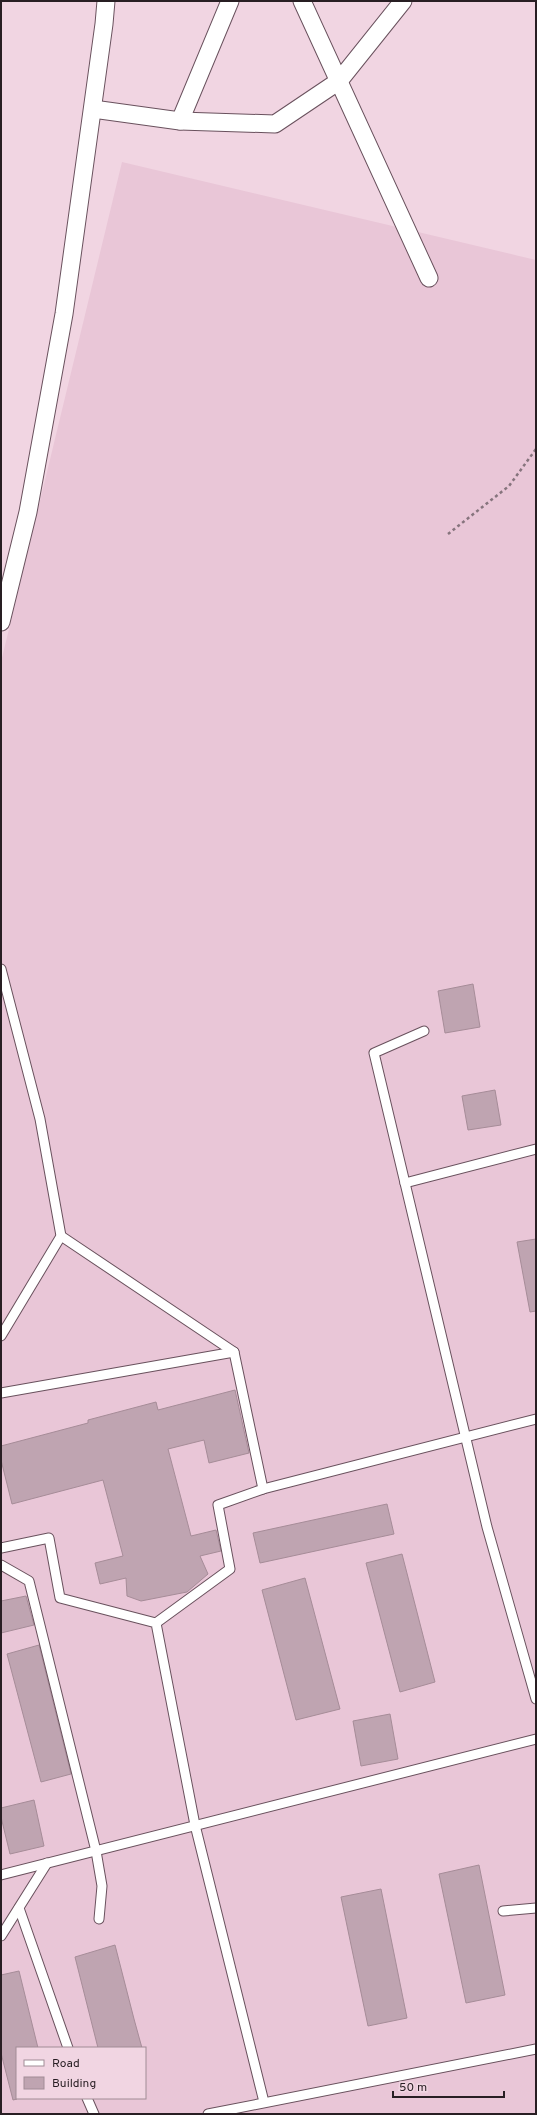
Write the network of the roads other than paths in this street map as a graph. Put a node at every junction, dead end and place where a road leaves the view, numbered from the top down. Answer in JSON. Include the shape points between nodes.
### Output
{"nodes":[{"id":1,"x":106,"y":1,"type":"edge"},
{"id":2,"x":230,"y":1,"type":"edge"},
{"id":3,"x":302,"y":1,"type":"edge"},
{"id":4,"x":403,"y":1,"type":"edge"},
{"id":5,"x":339,"y":82,"type":"junction"},
{"id":6,"x":92,"y":109,"type":"junction"},
{"id":7,"x":180,"y":121,"type":"junction"},
{"id":8,"x":429,"y":278,"type":"dead end"},
{"id":9,"x":1,"y":622,"type":"edge"},
{"id":10,"x":1,"y":969,"type":"edge"},
{"id":11,"x":424,"y":1031,"type":"dead end"},
{"id":12,"x":536,"y":1149,"type":"edge"},
{"id":13,"x":405,"y":1183,"type":"junction"},
{"id":14,"x":61,"y":1236,"type":"junction"},
{"id":15,"x":1,"y":1336,"type":"edge"},
{"id":16,"x":234,"y":1352,"type":"junction"},
{"id":17,"x":1,"y":1393,"type":"edge"},
{"id":18,"x":536,"y":1419,"type":"edge"},
{"id":19,"x":466,"y":1436,"type":"junction"},
{"id":20,"x":263,"y":1489,"type":"junction"},
{"id":21,"x":1,"y":1548,"type":"edge"},
{"id":22,"x":1,"y":1564,"type":"edge"},
{"id":23,"x":156,"y":1623,"type":"junction"},
{"id":24,"x":536,"y":1695,"type":"edge"},
{"id":25,"x":536,"y":1739,"type":"edge"},
{"id":26,"x":196,"y":1825,"type":"junction"},
{"id":27,"x":96,"y":1851,"type":"junction"},
{"id":28,"x":47,"y":1863,"type":"junction"},
{"id":29,"x":1,"y":1875,"type":"edge"},
{"id":30,"x":19,"y":1908,"type":"junction"},
{"id":31,"x":536,"y":1908,"type":"edge"},
{"id":32,"x":502,"y":1911,"type":"dead end"},
{"id":33,"x":99,"y":1919,"type":"dead end"},
{"id":34,"x":1,"y":1936,"type":"edge"},
{"id":35,"x":68,"y":2047,"type":"edge"},
{"id":36,"x":536,"y":2049,"type":"edge"},
{"id":37,"x":87,"y":2099,"type":"edge"},
{"id":38,"x":264,"y":2102,"type":"junction"},
{"id":39,"x":94,"y":2114,"type":"edge"},
{"id":40,"x":208,"y":2114,"type":"edge"}],
"edges":[{"from":1,"to":6,"type":"street"},
{"from":2,"to":7,"type":"street"},
{"from":3,"to":5,"type":"street"},
{"from":4,"to":5,"type":"street"},
{"from":5,"to":7,"type":"street","via":[[275,124]]},
{"from":5,"to":8,"type":"street"},
{"from":6,"to":7,"type":"street"},
{"from":6,"to":9,"type":"street","via":[[61,329],[28,512]]},
{"from":10,"to":14,"type":"lane","via":[[40,1119]]},
{"from":11,"to":13,"type":"lane","via":[[374,1053]]},
{"from":12,"to":13,"type":"lane"},
{"from":13,"to":19,"type":"lane"},
{"from":14,"to":15,"type":"lane"},
{"from":14,"to":16,"type":"lane"},
{"from":16,"to":17,"type":"lane"},
{"from":16,"to":20,"type":"lane"},
{"from":18,"to":19,"type":"lane"},
{"from":19,"to":20,"type":"lane"},
{"from":19,"to":24,"type":"lane","via":[[487,1527]]},
{"from":20,"to":23,"type":"lane","via":[[218,1504],[230,1569]]},
{"from":21,"to":23,"type":"lane","via":[[49,1538],[60,1598]]},
{"from":22,"to":27,"type":"lane","via":[[29,1582]]},
{"from":23,"to":26,"type":"lane"},
{"from":25,"to":26,"type":"lane"},
{"from":26,"to":27,"type":"lane"},
{"from":26,"to":38,"type":"lane"},
{"from":27,"to":28,"type":"lane"},
{"from":27,"to":33,"type":"lane","via":[[102,1886]]},
{"from":28,"to":29,"type":"lane"},
{"from":28,"to":30,"type":"lane"},
{"from":30,"to":34,"type":"lane"},
{"from":30,"to":35,"type":"lane"},
{"from":31,"to":32,"type":"lane"},
{"from":36,"to":38,"type":"lane"},
{"from":37,"to":39,"type":"lane"},
{"from":38,"to":40,"type":"lane"}]}
